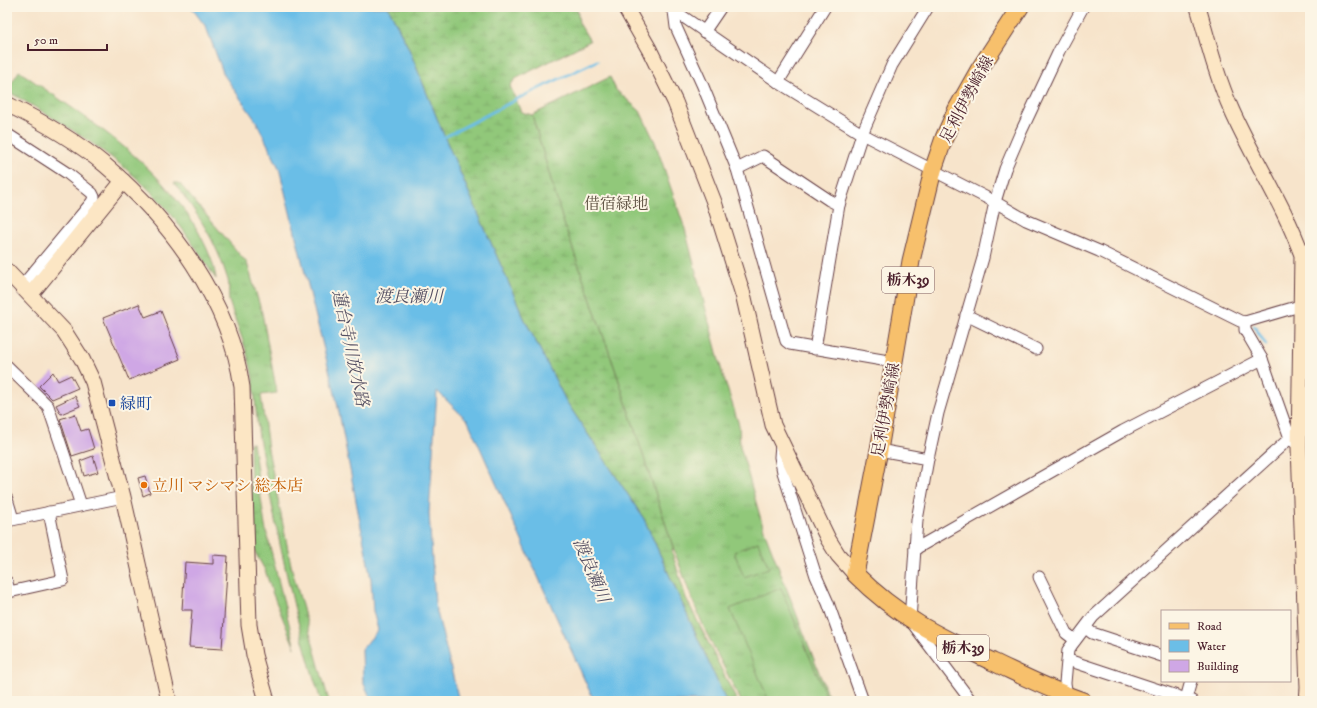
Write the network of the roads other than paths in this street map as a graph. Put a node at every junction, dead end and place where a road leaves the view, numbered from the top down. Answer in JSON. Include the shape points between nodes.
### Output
{"nodes":[{"id":1,"x":625,"y":7,"type":"edge"},
{"id":2,"x":721,"y":7,"type":"edge"},
{"id":3,"x":825,"y":7,"type":"edge"},
{"id":4,"x":928,"y":7,"type":"edge"},
{"id":5,"x":1020,"y":7,"type":"edge"},
{"id":6,"x":1083,"y":7,"type":"edge"},
{"id":7,"x":1198,"y":7,"type":"edge"},
{"id":8,"x":671,"y":9,"type":"edge"},
{"id":9,"x":704,"y":32,"type":"junction"},
{"id":10,"x":778,"y":82,"type":"junction"},
{"id":11,"x":7,"y":104,"type":"edge"},
{"id":12,"x":7,"y":134,"type":"edge"},
{"id":13,"x":862,"y":134,"type":"junction"},
{"id":14,"x":737,"y":169,"type":"junction"},
{"id":15,"x":933,"y":170,"type":"junction"},
{"id":16,"x":123,"y":181,"type":"junction"},
{"id":17,"x":995,"y":202,"type":"junction"},
{"id":18,"x":839,"y":205,"type":"junction"},
{"id":19,"x":7,"y":271,"type":"edge"},
{"id":20,"x":26,"y":290,"type":"junction"},
{"id":21,"x":1303,"y":305,"type":"junction"},
{"id":22,"x":966,"y":315,"type":"junction"},
{"id":23,"x":1244,"y":322,"type":"junction"},
{"id":24,"x":816,"y":349,"type":"junction"},
{"id":25,"x":1036,"y":350,"type":"dead end"},
{"id":26,"x":1262,"y":358,"type":"junction"},
{"id":27,"x":894,"y":362,"type":"junction"},
{"id":28,"x":7,"y":366,"type":"edge"},
{"id":29,"x":1299,"y":434,"type":"edge"},
{"id":30,"x":781,"y":443,"type":"junction"},
{"id":31,"x":879,"y":450,"type":"junction"},
{"id":32,"x":928,"y":459,"type":"junction"},
{"id":33,"x":123,"y":497,"type":"junction"},
{"id":34,"x":7,"y":500,"type":"edge"},
{"id":35,"x":81,"y":504,"type":"junction"},
{"id":36,"x":49,"y":512,"type":"junction"},
{"id":37,"x":10,"y":520,"type":"edge"},
{"id":38,"x":915,"y":548,"type":"junction"},
{"id":39,"x":855,"y":574,"type":"junction"},
{"id":40,"x":1039,"y":577,"type":"dead end"},
{"id":41,"x":7,"y":582,"type":"edge"},
{"id":42,"x":910,"y":620,"type":"junction"},
{"id":43,"x":1086,"y":628,"type":"junction"},
{"id":44,"x":1075,"y":640,"type":"junction"},
{"id":45,"x":1161,"y":656,"type":"edge"},
{"id":46,"x":1068,"y":660,"type":"junction"},
{"id":47,"x":1191,"y":682,"type":"edge"},
{"id":48,"x":1067,"y":696,"type":"junction"},
{"id":49,"x":1189,"y":700,"type":"edge"},
{"id":50,"x":169,"y":701,"type":"edge"},
{"id":51,"x":267,"y":701,"type":"edge"},
{"id":52,"x":863,"y":701,"type":"edge"},
{"id":53,"x":971,"y":701,"type":"edge"},
{"id":54,"x":1084,"y":701,"type":"edge"},
{"id":55,"x":1307,"y":701,"type":"edge"}],
"edges":[{"from":1,"to":30,"type":"street","via":[[668,88],[714,202],[744,298],[773,425]]},
{"from":2,"to":9,"type":"street"},
{"from":3,"to":10,"type":"street"},
{"from":4,"to":13,"type":"street","via":[[892,64]]},
{"from":5,"to":15,"type":"main road","name":"足利伊勢崎線","number":"栃木39","via":[[979,70],[957,110]]},
{"from":6,"to":17,"type":"street","via":[[1020,134],[1005,169]]},
{"from":7,"to":21,"type":"street","via":[[1232,111],[1294,232],[1302,255]]},
{"from":8,"to":9,"type":"street"},
{"from":8,"to":14,"type":"street","via":[[676,27]]},
{"from":9,"to":10,"type":"street"},
{"from":10,"to":13,"type":"street"},
{"from":11,"to":16,"type":"street","via":[[54,129]]},
{"from":12,"to":20,"type":"street","via":[[66,173],[94,197]]},
{"from":13,"to":15,"type":"street"},
{"from":13,"to":18,"type":"street"},
{"from":14,"to":18,"type":"street","via":[[763,156]]},
{"from":14,"to":24,"type":"street","via":[[786,341]]},
{"from":15,"to":17,"type":"street"},
{"from":15,"to":27,"type":"main road","name":"足利伊勢崎線","number":"栃木39","via":[[912,254]]},
{"from":16,"to":20,"type":"street"},
{"from":16,"to":51,"type":"street","via":[[162,222],[208,287],[234,349],[242,387],[249,625],[254,655]]},
{"from":17,"to":22,"type":"street","via":[[983,258]]},
{"from":17,"to":23,"type":"street","via":[[1026,220],[1099,251]]},
{"from":18,"to":24,"type":"street"},
{"from":19,"to":20,"type":"street"},
{"from":20,"to":33,"type":"street","via":[[64,331],[93,382]]},
{"from":21,"to":23,"type":"street"},
{"from":21,"to":29,"type":"street"},
{"from":22,"to":25,"type":"street"},
{"from":22,"to":32,"type":"street"},
{"from":23,"to":26,"type":"street","via":[[1245,330]]},
{"from":24,"to":27,"type":"street"},
{"from":26,"to":29,"type":"street"},
{"from":26,"to":38,"type":"street","via":[[1123,431]]},
{"from":27,"to":31,"type":"main road","name":"足利伊勢崎線","number":"栃木39"},
{"from":28,"to":35,"type":"street","via":[[48,406]]},
{"from":29,"to":43,"type":"street","via":[[1119,592],[1093,617]]},
{"from":29,"to":55,"type":"street"},
{"from":30,"to":39,"type":"street","via":[[828,539]]},
{"from":30,"to":52,"type":"street","via":[[783,472],[816,576]]},
{"from":31,"to":32,"type":"street"},
{"from":31,"to":39,"type":"main road","name":"足利伊勢崎線","number":"栃木39"},
{"from":32,"to":38,"type":"street","via":[[917,520]]},
{"from":33,"to":35,"type":"street"},
{"from":33,"to":50,"type":"street"},
{"from":34,"to":37,"type":"street"},
{"from":35,"to":36,"type":"street"},
{"from":36,"to":37,"type":"street"},
{"from":36,"to":41,"type":"street","via":[[63,580],[9,592]]},
{"from":38,"to":42,"type":"street"},
{"from":39,"to":42,"type":"main road","number":"栃木39","via":[[873,592]]},
{"from":40,"to":44,"type":"street","via":[[1066,633]]},
{"from":42,"to":48,"type":"main road","number":"栃木39","via":[[959,646]]},
{"from":42,"to":53,"type":"street"},
{"from":43,"to":44,"type":"street"},
{"from":43,"to":45,"type":"street","via":[[1092,633]]},
{"from":44,"to":46,"type":"street","via":[[1068,650]]},
{"from":46,"to":48,"type":"street","via":[[1065,683]]},
{"from":46,"to":49,"type":"street"},
{"from":47,"to":49,"type":"street"},
{"from":48,"to":54,"type":"main road","number":"栃木39"}]}
